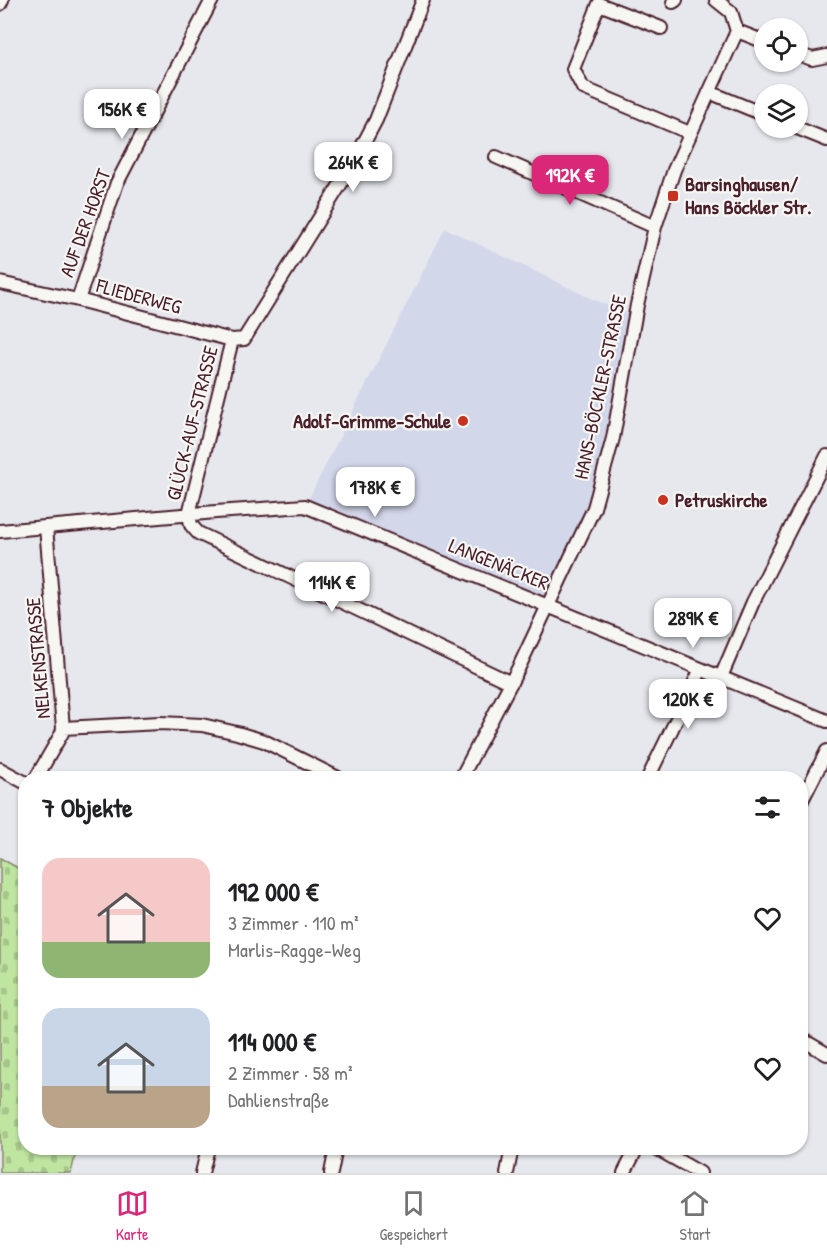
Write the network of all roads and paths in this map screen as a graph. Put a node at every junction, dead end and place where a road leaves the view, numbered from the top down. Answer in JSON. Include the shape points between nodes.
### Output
{"nodes":[{"id":1,"x":2,"y":0,"type":"edge"},
{"id":2,"x":212,"y":0,"type":"edge"},
{"id":3,"x":423,"y":0,"type":"edge"},
{"id":4,"x":716,"y":0,"type":"edge"},
{"id":5,"x":0,"y":4,"type":"edge"},
{"id":6,"x":733,"y":6,"type":"edge"},
{"id":7,"x":661,"y":27,"type":"dead end"},
{"id":8,"x":737,"y":31,"type":"junction"},
{"id":9,"x":754,"y":38,"type":"edge"},
{"id":10,"x":827,"y":56,"type":"edge"},
{"id":11,"x":808,"y":58,"type":"edge"},
{"id":12,"x":709,"y":92,"type":"junction"},
{"id":13,"x":754,"y":110,"type":"edge"},
{"id":14,"x":808,"y":132,"type":"edge"},
{"id":15,"x":690,"y":133,"type":"junction"},
{"id":16,"x":827,"y":140,"type":"edge"},
{"id":17,"x":496,"y":157,"type":"dead end"},
{"id":18,"x":656,"y":227,"type":"junction"},
{"id":19,"x":0,"y":283,"type":"edge"},
{"id":20,"x":78,"y":300,"type":"junction"},
{"id":21,"x":232,"y":340,"type":"junction"},
{"id":22,"x":827,"y":456,"type":"edge"},
{"id":23,"x":189,"y":514,"type":"junction"},
{"id":24,"x":46,"y":527,"type":"junction"},
{"id":25,"x":0,"y":531,"type":"edge"},
{"id":26,"x":548,"y":605,"type":"junction"},
{"id":27,"x":701,"y":669,"type":"junction"},
{"id":28,"x":721,"y":677,"type":"junction"},
{"id":29,"x":511,"y":683,"type":"junction"},
{"id":30,"x":827,"y":721,"type":"edge"},
{"id":31,"x":63,"y":728,"type":"junction"},
{"id":32,"x":827,"y":751,"type":"edge"},
{"id":33,"x":0,"y":769,"type":"edge"},
{"id":34,"x":40,"y":771,"type":"edge"},
{"id":35,"x":324,"y":771,"type":"edge"},
{"id":36,"x":465,"y":771,"type":"edge"},
{"id":37,"x":651,"y":771,"type":"edge"},
{"id":38,"x":18,"y":779,"type":"edge"},
{"id":39,"x":808,"y":788,"type":"edge"},
{"id":40,"x":808,"y":1043,"type":"edge"},
{"id":41,"x":827,"y":1054,"type":"edge"},
{"id":42,"x":206,"y":1155,"type":"edge"},
{"id":43,"x":335,"y":1155,"type":"edge"},
{"id":44,"x":511,"y":1155,"type":"edge"},
{"id":45,"x":633,"y":1155,"type":"edge"},
{"id":46,"x":668,"y":1155,"type":"edge"},
{"id":47,"x":202,"y":1173,"type":"edge"},
{"id":48,"x":331,"y":1173,"type":"edge"},
{"id":49,"x":507,"y":1173,"type":"edge"},
{"id":50,"x":624,"y":1173,"type":"edge"},
{"id":51,"x":700,"y":1173,"type":"edge"}],
"edges":[{"from":1,"to":5,"type":"street"},
{"from":2,"to":20,"type":"street","name":"AUF DER HORST","via":[[117,183]]},
{"from":3,"to":21,"type":"street","name":"GLÜCK-AUF-STRASSE","via":[[376,120],[350,169],[244,339]]},
{"from":4,"to":6,"type":"street"},
{"from":6,"to":8,"type":"street"},
{"from":7,"to":15,"type":"street","via":[[599,4],[573,69],[583,88]]},
{"from":8,"to":9,"type":"street"},
{"from":8,"to":12,"type":"street","name":"HANS-BÖCKLER-STRASSE"},
{"from":10,"to":11,"type":"street"},
{"from":12,"to":13,"type":"street"},
{"from":12,"to":15,"type":"street","name":"HANS-BÖCKLER-STRASSE"},
{"from":14,"to":16,"type":"street"},
{"from":15,"to":18,"type":"street","name":"HANS-BÖCKLER-STRASSE"},
{"from":17,"to":18,"type":"street"},
{"from":18,"to":26,"type":"street","name":"HANS-BÖCKLER-STRASSE","via":[[637,305],[613,438],[594,508]]},
{"from":19,"to":20,"type":"street","name":"FLIEDERWEG"},
{"from":20,"to":21,"type":"street","name":"FLIEDERWEG"},
{"from":21,"to":23,"type":"street","name":"GLÜCK-AUF-STRASSE"},
{"from":22,"to":28,"type":"street","via":[[753,602]]},
{"from":23,"to":24,"type":"street","name":"LANGENÄCKER"},
{"from":23,"to":26,"type":"street","name":"LANGENÄCKER","via":[[305,506]]},
{"from":23,"to":29,"type":"street","via":[[198,533]]},
{"from":24,"to":25,"type":"street","name":"LANGENÄCKER"},
{"from":24,"to":31,"type":"street","name":"NELKENSTRASSE"},
{"from":26,"to":27,"type":"street","name":"LANGENÄCKER"},
{"from":26,"to":29,"type":"street","name":"HANS-BÖCKLER-STRASSE"},
{"from":27,"to":28,"type":"street","name":"LANGENÄCKER"},
{"from":27,"to":37,"type":"street"},
{"from":28,"to":30,"type":"street","name":"LANGENÄCKER"},
{"from":29,"to":36,"type":"street","name":"HANS-BÖCKLER-STRASSE"},
{"from":31,"to":34,"type":"street","name":"NELKENSTRASSE"},
{"from":31,"to":35,"type":"street","via":[[202,725],[264,741]]},
{"from":32,"to":39,"type":"street"},
{"from":33,"to":38,"type":"street"},
{"from":40,"to":41,"type":"street"},
{"from":42,"to":47,"type":"street"},
{"from":43,"to":48,"type":"street"},
{"from":44,"to":49,"type":"street"},
{"from":45,"to":50,"type":"street"},
{"from":46,"to":51,"type":"street"}]}
